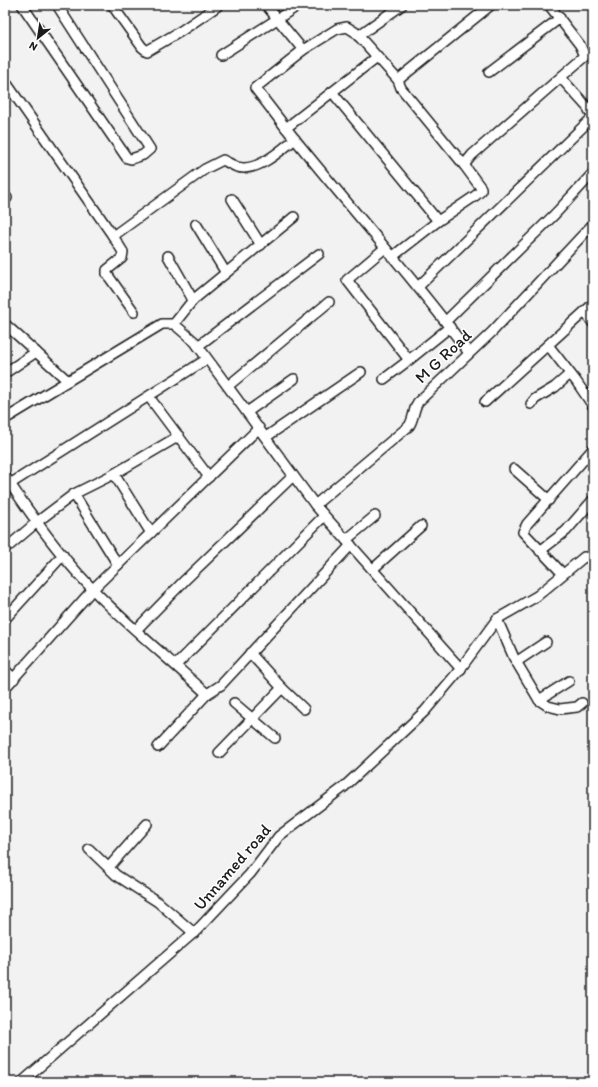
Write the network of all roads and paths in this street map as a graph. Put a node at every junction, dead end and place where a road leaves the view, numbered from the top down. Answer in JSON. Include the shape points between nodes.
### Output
{"nodes":[{"id":1,"x":22,"y":5,"type":"edge"},
{"id":2,"x":57,"y":5,"type":"edge"},
{"id":3,"x":112,"y":5,"type":"edge"},
{"id":4,"x":219,"y":5,"type":"edge"},
{"id":5,"x":266,"y":5,"type":"edge"},
{"id":6,"x":299,"y":5,"type":"edge"},
{"id":7,"x":402,"y":5,"type":"edge"},
{"id":8,"x":491,"y":5,"type":"edge"},
{"id":9,"x":556,"y":10,"type":"edge"},
{"id":10,"x":278,"y":18,"type":"junction"},
{"id":11,"x":358,"y":36,"type":"junction"},
{"id":12,"x":303,"y":50,"type":"junction"},
{"id":13,"x":221,"y":55,"type":"dead end"},
{"id":14,"x":377,"y":58,"type":"junction"},
{"id":15,"x":490,"y":72,"type":"dead end"},
{"id":16,"x":561,"y":78,"type":"junction"},
{"id":17,"x":398,"y":80,"type":"junction"},
{"id":18,"x":5,"y":81,"type":"edge"},
{"id":19,"x":332,"y":92,"type":"junction"},
{"id":20,"x":593,"y":118,"type":"edge"},
{"id":21,"x":286,"y":128,"type":"junction"},
{"id":22,"x":295,"y":139,"type":"junction"},
{"id":23,"x":464,"y":165,"type":"junction"},
{"id":24,"x":593,"y":173,"type":"edge"},
{"id":25,"x":232,"y":199,"type":"dead end"},
{"id":26,"x":294,"y":217,"type":"dead end"},
{"id":27,"x":438,"y":221,"type":"junction"},
{"id":28,"x":196,"y":224,"type":"dead end"},
{"id":29,"x":593,"y":224,"type":"edge"},
{"id":30,"x":113,"y":236,"type":"junction"},
{"id":31,"x":261,"y":245,"type":"junction"},
{"id":32,"x":385,"y":248,"type":"junction"},
{"id":33,"x":319,"y":254,"type":"dead end"},
{"id":34,"x":168,"y":256,"type":"dead end"},
{"id":35,"x":392,"y":257,"type":"junction"},
{"id":36,"x":226,"y":273,"type":"junction"},
{"id":37,"x":419,"y":286,"type":"junction"},
{"id":38,"x":193,"y":300,"type":"junction"},
{"id":39,"x":328,"y":302,"type":"dead end"},
{"id":40,"x":593,"y":304,"type":"edge"},
{"id":41,"x":134,"y":312,"type":"dead end"},
{"id":42,"x":585,"y":312,"type":"junction"},
{"id":43,"x":593,"y":323,"type":"edge"},
{"id":44,"x":5,"y":324,"type":"edge"},
{"id":45,"x":174,"y":324,"type":"junction"},
{"id":46,"x":448,"y":324,"type":"junction"},
{"id":47,"x":198,"y":346,"type":"junction"},
{"id":48,"x":548,"y":346,"type":"junction"},
{"id":49,"x":36,"y":352,"type":"junction"},
{"id":50,"x":469,"y":353,"type":"junction"},
{"id":51,"x":208,"y":359,"type":"junction"},
{"id":52,"x":409,"y":360,"type":"junction"},
{"id":53,"x":361,"y":372,"type":"dead end"},
{"id":54,"x":5,"y":373,"type":"edge"},
{"id":55,"x":570,"y":374,"type":"junction"},
{"id":56,"x":294,"y":379,"type":"dead end"},
{"id":57,"x":384,"y":379,"type":"dead end"},
{"id":58,"x":68,"y":381,"type":"junction"},
{"id":59,"x":228,"y":386,"type":"junction"},
{"id":60,"x":149,"y":397,"type":"junction"},
{"id":61,"x":485,"y":402,"type":"dead end"},
{"id":62,"x":531,"y":404,"type":"dead end"},
{"id":63,"x":593,"y":406,"type":"edge"},
{"id":64,"x":247,"y":412,"type":"junction"},
{"id":65,"x":5,"y":419,"type":"edge"},
{"id":66,"x":259,"y":428,"type":"junction"},
{"id":67,"x":179,"y":436,"type":"junction"},
{"id":68,"x":266,"y":437,"type":"junction"},
{"id":69,"x":593,"y":449,"type":"edge"},
{"id":70,"x":514,"y":469,"type":"dead end"},
{"id":71,"x":114,"y":474,"type":"junction"},
{"id":72,"x":209,"y":476,"type":"junction"},
{"id":73,"x":294,"y":476,"type":"junction"},
{"id":74,"x":8,"y":480,"type":"edge"},
{"id":75,"x":74,"y":494,"type":"junction"},
{"id":76,"x":549,"y":500,"type":"junction"},
{"id":77,"x":593,"y":500,"type":"edge"},
{"id":78,"x":315,"y":505,"type":"junction"},
{"id":79,"x":324,"y":516,"type":"junction"},
{"id":80,"x":375,"y":516,"type":"dead end"},
{"id":81,"x":37,"y":522,"type":"junction"},
{"id":82,"x":421,"y":526,"type":"dead end"},
{"id":83,"x":151,"y":533,"type":"junction"},
{"id":84,"x":348,"y":543,"type":"junction"},
{"id":85,"x":7,"y":546,"type":"edge"},
{"id":86,"x":540,"y":551,"type":"junction"},
{"id":87,"x":63,"y":556,"type":"junction"},
{"id":88,"x":593,"y":558,"type":"edge"},
{"id":89,"x":118,"y":565,"type":"junction"},
{"id":90,"x":373,"y":569,"type":"junction"},
{"id":91,"x":563,"y":574,"type":"junction"},
{"id":92,"x":93,"y":589,"type":"junction"},
{"id":93,"x":5,"y":619,"type":"edge"},
{"id":94,"x":497,"y":619,"type":"junction"},
{"id":95,"x":136,"y":630,"type":"junction"},
{"id":96,"x":546,"y":642,"type":"dead end"},
{"id":97,"x":250,"y":653,"type":"junction"},
{"id":98,"x":516,"y":662,"type":"junction"},
{"id":99,"x":176,"y":665,"type":"junction"},
{"id":100,"x":461,"y":669,"type":"junction"},
{"id":101,"x":5,"y":670,"type":"edge"},
{"id":102,"x":14,"y":679,"type":"junction"},
{"id":103,"x":569,"y":681,"type":"dead end"},
{"id":104,"x":5,"y":688,"type":"edge"},
{"id":105,"x":282,"y":688,"type":"junction"},
{"id":106,"x":207,"y":694,"type":"junction"},
{"id":107,"x":539,"y":700,"type":"junction"},
{"id":108,"x":234,"y":703,"type":"dead end"},
{"id":109,"x":582,"y":703,"type":"dead end"},
{"id":110,"x":304,"y":709,"type":"dead end"},
{"id":111,"x":252,"y":718,"type":"junction"},
{"id":112,"x":275,"y":738,"type":"dead end"},
{"id":113,"x":158,"y":747,"type":"dead end"},
{"id":114,"x":219,"y":753,"type":"dead end"},
{"id":115,"x":147,"y":824,"type":"dead end"},
{"id":116,"x":89,"y":849,"type":"dead end"},
{"id":117,"x":108,"y":867,"type":"junction"},
{"id":118,"x":194,"y":933,"type":"junction"},
{"id":119,"x":22,"y":1082,"type":"edge"}],
"edges":[{"from":1,"to":2,"type":"street","via":[[127,158],[143,155],[150,149]]},
{"from":3,"to":4,"type":"street","via":[[147,51]]},
{"from":5,"to":10,"type":"street"},
{"from":6,"to":10,"type":"street"},
{"from":7,"to":11,"type":"street"},
{"from":8,"to":17,"type":"street"},
{"from":9,"to":15,"type":"street"},
{"from":9,"to":16,"type":"street","via":[[585,56]]},
{"from":10,"to":12,"type":"street"},
{"from":10,"to":13,"type":"street"},
{"from":11,"to":12,"type":"street","via":[[347,27],[338,29]]},
{"from":11,"to":14,"type":"street"},
{"from":12,"to":21,"type":"street","via":[[255,88]]},
{"from":14,"to":17,"type":"street"},
{"from":14,"to":19,"type":"street"},
{"from":16,"to":20,"type":"street","via":[[588,108]]},
{"from":16,"to":23,"type":"street","via":[[472,155]]},
{"from":17,"to":23,"type":"street"},
{"from":18,"to":30,"type":"street"},
{"from":19,"to":21,"type":"street"},
{"from":19,"to":27,"type":"street"},
{"from":20,"to":37,"type":"street"},
{"from":21,"to":22,"type":"street"},
{"from":22,"to":30,"type":"street","via":[[270,159],[249,168],[238,167],[223,160],[205,169]]},
{"from":22,"to":32,"type":"street"},
{"from":23,"to":27,"type":"street","via":[[479,184],[481,191]]},
{"from":24,"to":46,"type":"street"},
{"from":25,"to":31,"type":"street"},
{"from":26,"to":31,"type":"street"},
{"from":27,"to":35,"type":"street"},
{"from":28,"to":36,"type":"street"},
{"from":29,"to":50,"type":"street","name":"M G Road","via":[[492,332]]},
{"from":30,"to":41,"type":"street","via":[[123,252],[122,258],[107,270],[107,274]]},
{"from":31,"to":36,"type":"street"},
{"from":32,"to":35,"type":"street"},
{"from":32,"to":52,"type":"street","via":[[347,280]]},
{"from":33,"to":47,"type":"street"},
{"from":34,"to":38,"type":"street"},
{"from":35,"to":37,"type":"street"},
{"from":36,"to":38,"type":"street"},
{"from":37,"to":46,"type":"street"},
{"from":38,"to":45,"type":"street"},
{"from":39,"to":59,"type":"street"},
{"from":40,"to":42,"type":"street"},
{"from":42,"to":43,"type":"street"},
{"from":42,"to":48,"type":"street"},
{"from":44,"to":49,"type":"street"},
{"from":45,"to":47,"type":"street"},
{"from":45,"to":58,"type":"street","via":[[162,324]]},
{"from":46,"to":50,"type":"street"},
{"from":46,"to":52,"type":"street"},
{"from":47,"to":51,"type":"street"},
{"from":48,"to":55,"type":"street"},
{"from":48,"to":61,"type":"street"},
{"from":49,"to":54,"type":"street"},
{"from":49,"to":58,"type":"street"},
{"from":50,"to":78,"type":"street","name":"M G Road","via":[[418,402],[409,426]]},
{"from":51,"to":59,"type":"street"},
{"from":51,"to":60,"type":"street"},
{"from":52,"to":57,"type":"street"},
{"from":53,"to":68,"type":"street"},
{"from":55,"to":62,"type":"street"},
{"from":55,"to":63,"type":"street"},
{"from":56,"to":64,"type":"street"},
{"from":58,"to":65,"type":"street"},
{"from":59,"to":64,"type":"street"},
{"from":60,"to":67,"type":"street"},
{"from":60,"to":74,"type":"street"},
{"from":64,"to":66,"type":"street"},
{"from":66,"to":68,"type":"street"},
{"from":66,"to":72,"type":"street"},
{"from":67,"to":71,"type":"street"},
{"from":67,"to":72,"type":"street"},
{"from":68,"to":73,"type":"street"},
{"from":69,"to":76,"type":"street"},
{"from":70,"to":76,"type":"street"},
{"from":71,"to":75,"type":"street"},
{"from":71,"to":83,"type":"street"},
{"from":72,"to":83,"type":"street"},
{"from":73,"to":78,"type":"street"},
{"from":73,"to":95,"type":"street"},
{"from":74,"to":81,"type":"street"},
{"from":75,"to":81,"type":"street"},
{"from":75,"to":89,"type":"street"},
{"from":76,"to":86,"type":"street","via":[[523,532]]},
{"from":77,"to":86,"type":"street","via":[[566,531]]},
{"from":78,"to":79,"type":"street"},
{"from":79,"to":84,"type":"street"},
{"from":79,"to":99,"type":"street"},
{"from":80,"to":84,"type":"street"},
{"from":81,"to":85,"type":"street"},
{"from":81,"to":87,"type":"street"},
{"from":82,"to":90,"type":"street"},
{"from":83,"to":89,"type":"street"},
{"from":84,"to":90,"type":"street"},
{"from":84,"to":97,"type":"street"},
{"from":86,"to":91,"type":"street"},
{"from":87,"to":92,"type":"street"},
{"from":87,"to":93,"type":"street"},
{"from":88,"to":91,"type":"street","via":[[584,557]]},
{"from":89,"to":92,"type":"street"},
{"from":90,"to":100,"type":"street"},
{"from":91,"to":94,"type":"street","via":[[537,596]]},
{"from":92,"to":95,"type":"street"},
{"from":92,"to":102,"type":"street"},
{"from":94,"to":98,"type":"street"},
{"from":94,"to":100,"type":"street","name":"Unnamed road"},
{"from":95,"to":99,"type":"street"},
{"from":96,"to":98,"type":"street"},
{"from":97,"to":105,"type":"street"},
{"from":97,"to":106,"type":"street","via":[[221,686]]},
{"from":98,"to":107,"type":"street"},
{"from":99,"to":106,"type":"street"},
{"from":100,"to":118,"type":"street","name":"Unnamed road","via":[[425,711],[344,787],[279,836],[250,874]]},
{"from":101,"to":102,"type":"street"},
{"from":102,"to":104,"type":"street"},
{"from":103,"to":107,"type":"street"},
{"from":105,"to":110,"type":"street"},
{"from":105,"to":111,"type":"street"},
{"from":106,"to":113,"type":"street"},
{"from":107,"to":109,"type":"street","via":[[560,709],[577,707]]},
{"from":108,"to":111,"type":"street"},
{"from":111,"to":112,"type":"street"},
{"from":111,"to":114,"type":"street"},
{"from":115,"to":117,"type":"street"},
{"from":116,"to":117,"type":"street"},
{"from":117,"to":118,"type":"street","via":[[158,902]]},
{"from":118,"to":119,"type":"street","name":"Unnamed road"}]}
